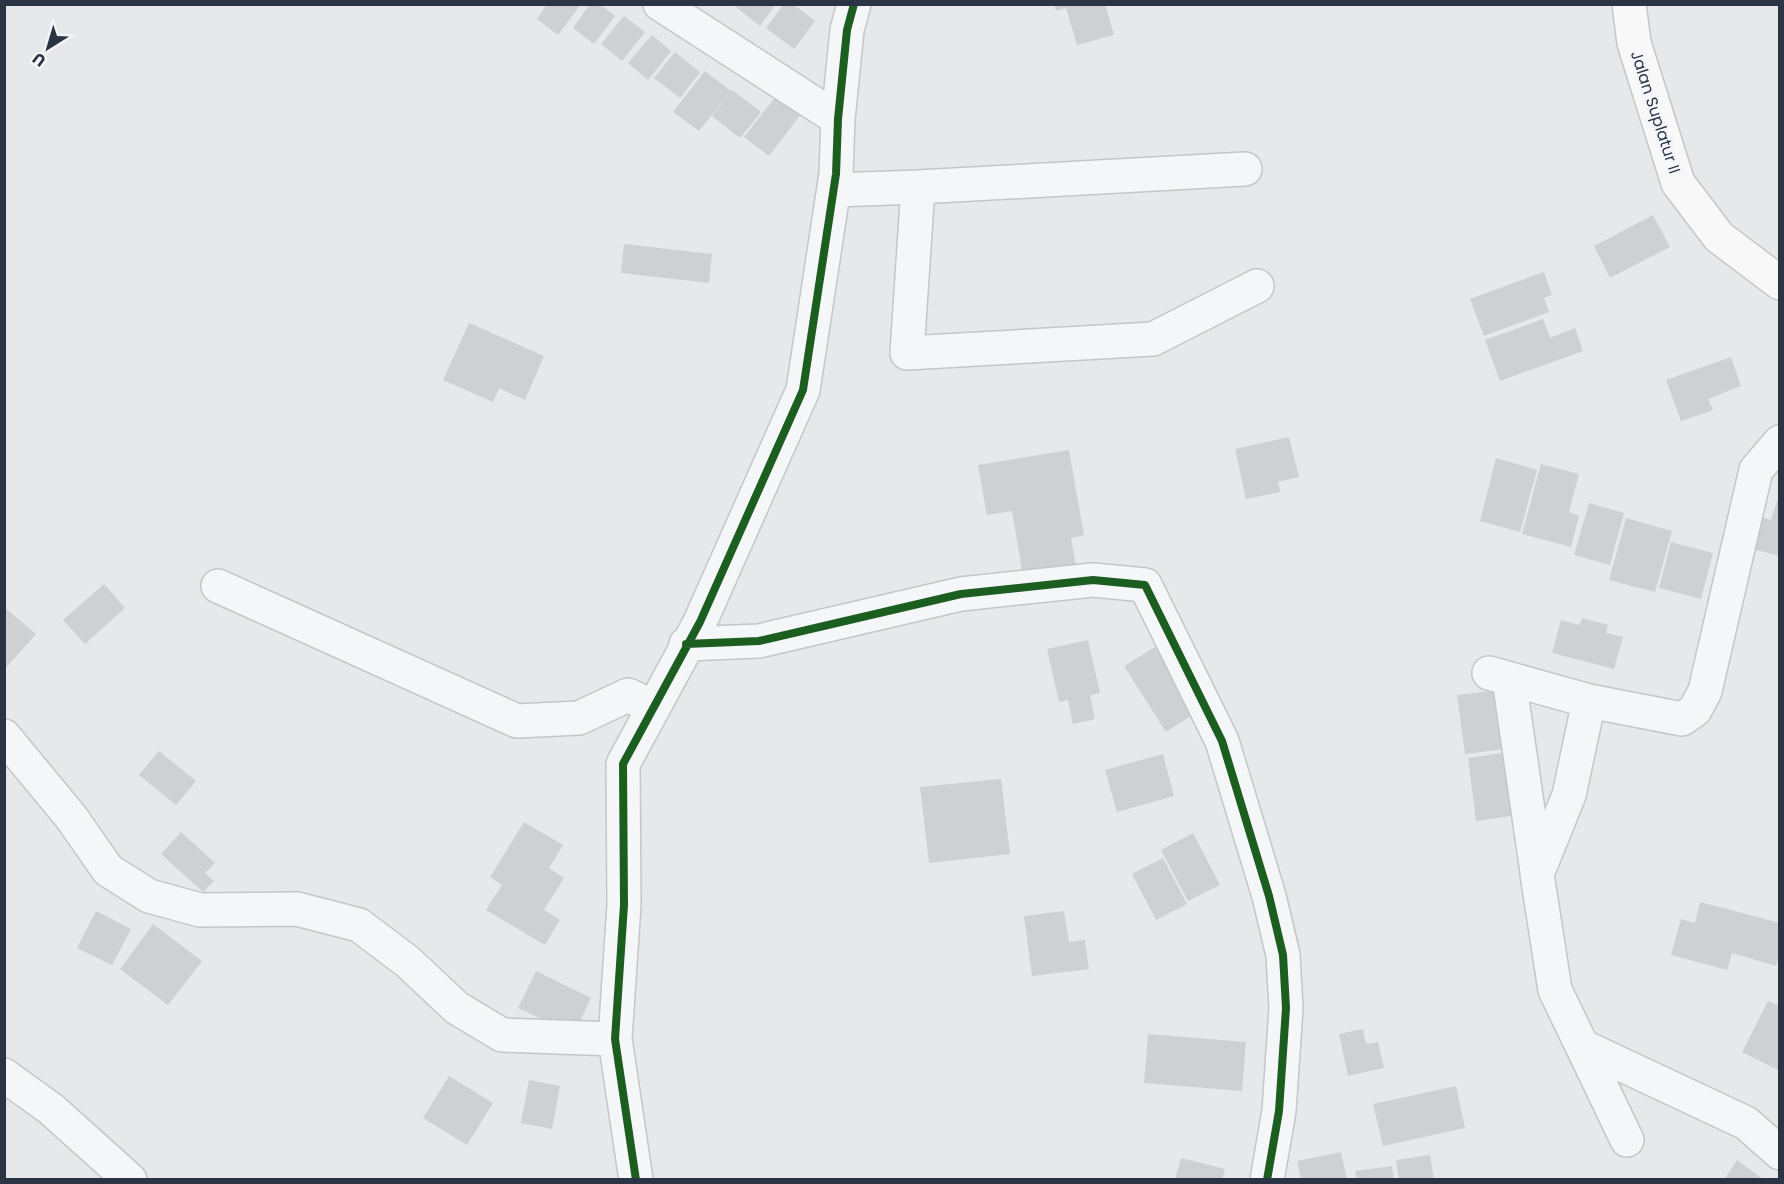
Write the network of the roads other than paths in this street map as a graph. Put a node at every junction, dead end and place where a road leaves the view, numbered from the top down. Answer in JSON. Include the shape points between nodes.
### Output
{"nodes":[{"id":1,"x":660,"y":4,"type":"edge"},
{"id":2,"x":854,"y":4,"type":"edge"},
{"id":3,"x":1629,"y":4,"type":"edge"},
{"id":4,"x":837,"y":119,"type":"junction"},
{"id":5,"x":1245,"y":169,"type":"dead end"},
{"id":6,"x":918,"y":187,"type":"junction"},
{"id":7,"x":834,"y":190,"type":"junction"},
{"id":8,"x":1779,"y":283,"type":"edge"},
{"id":9,"x":1257,"y":286,"type":"dead end"},
{"id":10,"x":1779,"y":442,"type":"edge"},
{"id":11,"x":218,"y":586,"type":"dead end"},
{"id":12,"x":686,"y":644,"type":"junction"},
{"id":13,"x":1589,"y":700,"type":"junction"},
{"id":14,"x":653,"y":708,"type":"junction"},
{"id":15,"x":4,"y":736,"type":"edge"},
{"id":16,"x":1537,"y":874,"type":"junction"},
{"id":17,"x":615,"y":1039,"type":"junction"},
{"id":18,"x":1582,"y":1046,"type":"junction"},
{"id":19,"x":4,"y":1075,"type":"edge"},
{"id":20,"x":1627,"y":1140,"type":"dead end"},
{"id":21,"x":1779,"y":1153,"type":"edge"},
{"id":22,"x":130,"y":1179,"type":"edge"},
{"id":23,"x":636,"y":1179,"type":"edge"},
{"id":24,"x":1267,"y":1179,"type":"edge"}],
"edges":[{"from":1,"to":4,"type":"street"},
{"from":2,"to":4,"type":"street","via":[[847,30]]},
{"from":3,"to":8,"type":"street","name":"Jalan Suplatur II","via":[[1634,43],[1678,183],[1719,237]]},
{"from":4,"to":7,"type":"street"},
{"from":5,"to":6,"type":"street"},
{"from":6,"to":7,"type":"street"},
{"from":6,"to":9,"type":"street","via":[[907,354],[1153,339]]},
{"from":7,"to":12,"type":"street","via":[[803,390]]},
{"from":10,"to":13,"type":"street","via":[[1756,470],[1705,691],[1695,710],[1682,719]]},
{"from":11,"to":14,"type":"street","via":[[517,721],[579,718],[628,695]]},
{"from":12,"to":14,"type":"street"},
{"from":12,"to":24,"type":"street","via":[[759,641],[961,594],[1093,580],[1145,585],[1222,741],[1283,955],[1286,1008],[1279,1110]]},
{"from":13,"to":16,"type":"street","via":[[1569,795]]},
{"from":13,"to":16,"type":"street","via":[[1499,676]]},
{"from":14,"to":17,"type":"street","via":[[623,764],[624,905]]},
{"from":15,"to":17,"type":"street","via":[[71,817],[108,870],[149,896],[200,910],[297,909],[359,925],[408,962],[457,1008],[502,1035]]},
{"from":16,"to":18,"type":"street","via":[[1555,990]]},
{"from":17,"to":23,"type":"street"},
{"from":18,"to":20,"type":"street"},
{"from":18,"to":21,"type":"street","via":[[1746,1123]]},
{"from":19,"to":22,"type":"street","via":[[51,1109]]}]}
